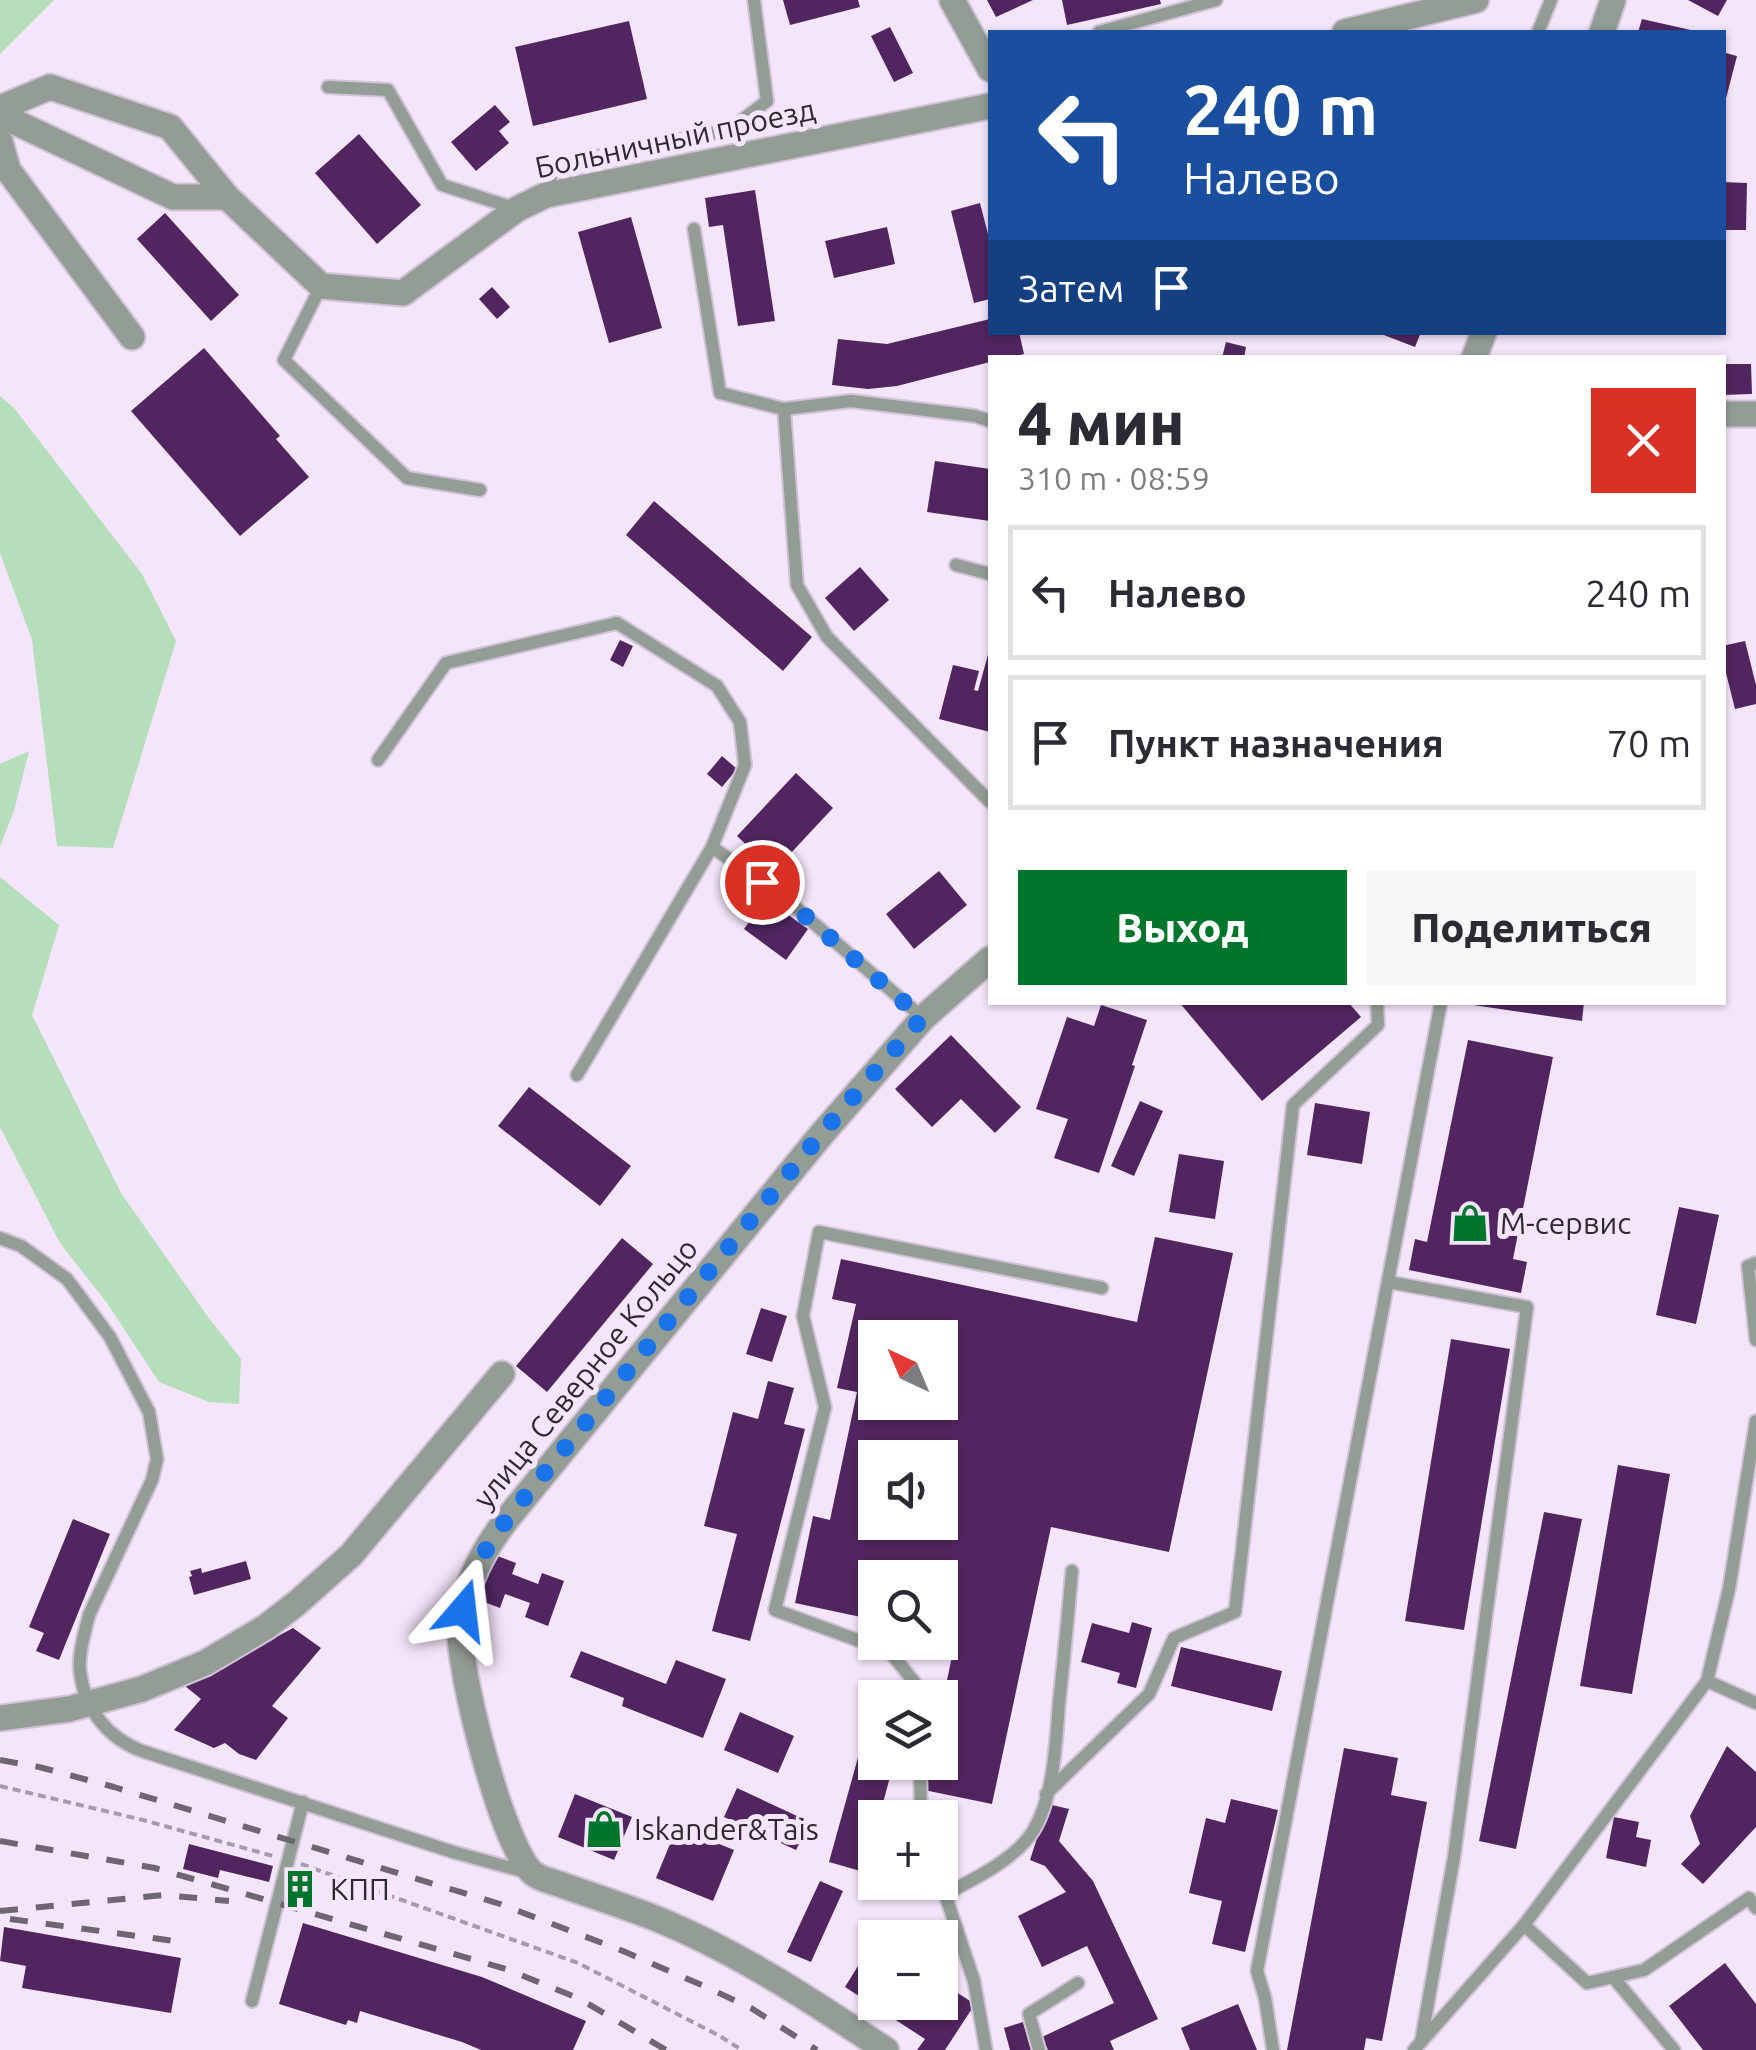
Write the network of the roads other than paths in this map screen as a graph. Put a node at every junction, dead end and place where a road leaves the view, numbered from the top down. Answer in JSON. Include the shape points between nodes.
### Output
{"nodes":[{"id":1,"x":754,"y":0,"type":"edge"},
{"id":2,"x":952,"y":0,"type":"edge"},
{"id":3,"x":1216,"y":0,"type":"edge"},
{"id":4,"x":1476,"y":0,"type":"edge"},
{"id":5,"x":1551,"y":0,"type":"edge"},
{"id":6,"x":1613,"y":0,"type":"edge"},
{"id":7,"x":1106,"y":30,"type":"edge"},
{"id":8,"x":1353,"y":30,"type":"edge"},
{"id":9,"x":1539,"y":30,"type":"edge"},
{"id":10,"x":1603,"y":30,"type":"edge"},
{"id":11,"x":988,"y":64,"type":"edge"},
{"id":12,"x":328,"y":87,"type":"dead end"},
{"id":13,"x":988,"y":106,"type":"edge"},
{"id":14,"x":0,"y":111,"type":"edge"},
{"id":15,"x":0,"y":141,"type":"edge"},
{"id":16,"x":546,"y":195,"type":"junction"},
{"id":17,"x":227,"y":198,"type":"junction"},
{"id":18,"x":517,"y":209,"type":"junction"},
{"id":19,"x":694,"y":229,"type":"dead end"},
{"id":20,"x":321,"y":286,"type":"junction"},
{"id":21,"x":132,"y":338,"type":"dead end"},
{"id":22,"x":784,"y":408,"type":"junction"},
{"id":23,"x":1726,"y":414,"type":"edge"},
{"id":24,"x":1756,"y":414,"type":"edge"},
{"id":25,"x":988,"y":420,"type":"edge"},
{"id":26,"x":480,"y":490,"type":"dead end"},
{"id":27,"x":956,"y":565,"type":"dead end"},
{"id":28,"x":988,"y":573,"type":"edge"},
{"id":29,"x":378,"y":760,"type":"dead end"},
{"id":30,"x":988,"y":800,"type":"edge"},
{"id":31,"x":712,"y":847,"type":"junction"},
{"id":32,"x":988,"y":961,"type":"edge"},
{"id":33,"x":1377,"y":1005,"type":"edge"},
{"id":34,"x":1439,"y":1005,"type":"edge"},
{"id":35,"x":922,"y":1018,"type":"junction"},
{"id":36,"x":576,"y":1075,"type":"dead end"},
{"id":37,"x":0,"y":1238,"type":"edge"},
{"id":38,"x":1756,"y":1263,"type":"edge"},
{"id":39,"x":1388,"y":1282,"type":"junction"},
{"id":40,"x":1102,"y":1288,"type":"dead end"},
{"id":41,"x":1756,"y":1340,"type":"edge"},
{"id":42,"x":502,"y":1374,"type":"dead end"},
{"id":43,"x":1756,"y":1421,"type":"edge"},
{"id":44,"x":1072,"y":1571,"type":"dead end"},
{"id":45,"x":913,"y":1680,"type":"edge"},
{"id":46,"x":1708,"y":1681,"type":"junction"},
{"id":47,"x":1756,"y":1703,"type":"edge"},
{"id":48,"x":90,"y":1704,"type":"junction"},
{"id":49,"x":0,"y":1718,"type":"edge"},
{"id":50,"x":1046,"y":1794,"type":"junction"},
{"id":51,"x":304,"y":1802,"type":"junction"},
{"id":52,"x":534,"y":1874,"type":"junction"},
{"id":53,"x":958,"y":1887,"type":"edge"},
{"id":54,"x":948,"y":1900,"type":"edge"},
{"id":55,"x":1756,"y":1908,"type":"edge"},
{"id":56,"x":1524,"y":1925,"type":"junction"},
{"id":57,"x":1614,"y":1977,"type":"junction"},
{"id":58,"x":1078,"y":1983,"type":"dead end"},
{"id":59,"x":252,"y":2002,"type":"dead end"},
{"id":60,"x":1418,"y":2046,"type":"edge"},
{"id":61,"x":886,"y":2050,"type":"edge"},
{"id":62,"x":986,"y":2050,"type":"edge"},
{"id":63,"x":1039,"y":2050,"type":"edge"},
{"id":64,"x":1273,"y":2050,"type":"edge"},
{"id":65,"x":1674,"y":2050,"type":"edge"}],
"edges":[{"from":1,"to":16,"type":"lane","via":[[767,101],[729,130],[554,166]]},
{"from":2,"to":11,"type":"street"},
{"from":3,"to":7,"type":"lane"},
{"from":4,"to":8,"type":"street"},
{"from":5,"to":9,"type":"lane"},
{"from":6,"to":10,"type":"street"},
{"from":12,"to":18,"type":"lane","via":[[388,90],[442,185]]},
{"from":13,"to":16,"type":"street","name":"Больничный проезд"},
{"from":14,"to":17,"type":"street","via":[[173,197]]},
{"from":14,"to":17,"type":"street","via":[[50,87],[170,127]]},
{"from":15,"to":21,"type":"street","via":[[8,170]]},
{"from":16,"to":18,"type":"street","name":"Больничный проезд"},
{"from":17,"to":20,"type":"street"},
{"from":18,"to":20,"type":"street","name":"Больничный проезд","via":[[403,293]]},
{"from":19,"to":22,"type":"lane","via":[[720,393]]},
{"from":20,"to":26,"type":"lane","via":[[284,360],[407,478]]},
{"from":22,"to":25,"type":"lane","via":[[852,402]]},
{"from":22,"to":30,"type":"lane","via":[[797,585],[826,637]]},
{"from":23,"to":24,"type":"street"},
{"from":27,"to":28,"type":"lane"},
{"from":29,"to":31,"type":"lane","via":[[446,664],[617,623],[717,686],[740,722],[746,765]]},
{"from":31,"to":35,"type":"lane","via":[[787,900]]},
{"from":31,"to":36,"type":"lane"},
{"from":32,"to":35,"type":"street","name":"улица Северное Кольцо"},
{"from":33,"to":50,"type":"lane","via":[[1378,1026],[1293,1105],[1235,1612],[1174,1638],[1148,1694]]},
{"from":34,"to":39,"type":"lane"},
{"from":35,"to":52,"type":"street","name":"улица Северное Кольцо","via":[[507,1519],[476,1565],[460,1629],[463,1670],[502,1816]]},
{"from":37,"to":48,"type":"lane","via":[[67,1279],[110,1337],[152,1427],[152,1480],[84,1633],[80,1670]]},
{"from":38,"to":41,"type":"lane","via":[[1748,1266]]},
{"from":39,"to":60,"type":"lane","via":[[1528,1307],[1454,1857]]},
{"from":39,"to":64,"type":"lane","via":[[1257,1971]]},
{"from":40,"to":45,"type":"lane","via":[[818,1232],[803,1316],[825,1407],[775,1610],[890,1652]]},
{"from":42,"to":48,"type":"street","via":[[350,1555],[296,1603],[205,1663]]},
{"from":43,"to":46,"type":"lane","via":[[1730,1590]]},
{"from":44,"to":50,"type":"lane"},
{"from":46,"to":47,"type":"lane"},
{"from":46,"to":56,"type":"lane"},
{"from":48,"to":49,"type":"street"},
{"from":48,"to":51,"type":"lane","via":[[124,1744]]},
{"from":50,"to":53,"type":"lane","via":[[1029,1837]]},
{"from":51,"to":52,"type":"lane"},
{"from":51,"to":59,"type":"lane"},
{"from":52,"to":61,"type":"street","via":[[710,1942]]},
{"from":54,"to":62,"type":"lane","via":[[974,1981]]},
{"from":55,"to":57,"type":"lane","via":[[1749,1898],[1644,1970]]},
{"from":56,"to":57,"type":"lane","via":[[1587,1982]]},
{"from":56,"to":60,"type":"lane"},
{"from":57,"to":65,"type":"lane"},
{"from":58,"to":63,"type":"lane","via":[[1029,2014]]}]}
